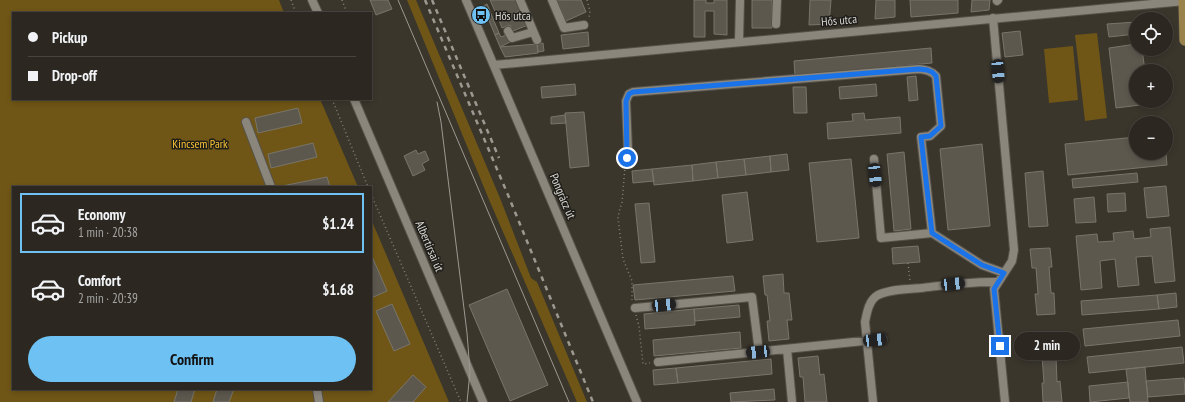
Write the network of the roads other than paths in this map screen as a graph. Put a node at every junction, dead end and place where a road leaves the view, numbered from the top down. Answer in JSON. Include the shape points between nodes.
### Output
{"nodes":[{"id":1,"x":312,"y":0,"type":"edge"},
{"id":2,"x":466,"y":0,"type":"edge"},
{"id":3,"x":520,"y":0,"type":"edge"},
{"id":4,"x":552,"y":0,"type":"edge"},
{"id":5,"x":740,"y":0,"type":"edge"},
{"id":6,"x":777,"y":0,"type":"edge"},
{"id":7,"x":1184,"y":0,"type":"edge"},
{"id":8,"x":318,"y":12,"type":"edge"},
{"id":9,"x":993,"y":18,"type":"junction"},
{"id":10,"x":776,"y":24,"type":"dead end"},
{"id":11,"x":584,"y":25,"type":"road end"},
{"id":12,"x":508,"y":31,"type":"dead end"},
{"id":13,"x":533,"y":32,"type":"junction"},
{"id":14,"x":536,"y":40,"type":"dead end"},
{"id":15,"x":1185,"y":40,"type":"edge"},
{"id":16,"x":739,"y":41,"type":"junction"},
{"id":17,"x":494,"y":65,"type":"junction"},
{"id":18,"x":354,"y":100,"type":"edge"},
{"id":19,"x":246,"y":122,"type":"dead end"},
{"id":20,"x":627,"y":158,"type":"road end"},
{"id":21,"x":874,"y":159,"type":"dead end"},
{"id":22,"x":271,"y":186,"type":"edge"},
{"id":23,"x":932,"y":233,"type":"junction"},
{"id":24,"x":1004,"y":273,"type":"junction"},
{"id":25,"x":998,"y":282,"type":"junction"},
{"id":26,"x":634,"y":308,"type":"road end"},
{"id":27,"x":883,"y":340,"type":"dead end"},
{"id":28,"x":867,"y":341,"type":"junction"},
{"id":29,"x":787,"y":349,"type":"junction"},
{"id":30,"x":758,"y":352,"type":"junction"},
{"id":31,"x":658,"y":362,"type":"road end"},
{"id":32,"x":1003,"y":375,"type":"junction"},
{"id":33,"x":993,"y":376,"type":"dead end"},
{"id":34,"x":316,"y":390,"type":"edge"},
{"id":35,"x":319,"y":402,"type":"edge"},
{"id":36,"x":483,"y":402,"type":"edge"},
{"id":37,"x":637,"y":402,"type":"edge"},
{"id":38,"x":792,"y":402,"type":"edge"},
{"id":39,"x":873,"y":402,"type":"edge"},
{"id":40,"x":1005,"y":402,"type":"edge"}],
"edges":[{"from":1,"to":8,"type":"street"},
{"from":2,"to":17,"type":"street","name":"Pongrácz út"},
{"from":3,"to":13,"type":"street"},
{"from":4,"to":11,"type":"street","via":[[564,28]]},
{"from":5,"to":16,"type":"street"},
{"from":6,"to":10,"type":"street"},
{"from":7,"to":9,"type":"street","name":"Hős utca"},
{"from":7,"to":15,"type":"main road"},
{"from":9,"to":16,"type":"street","name":"Hős utca"},
{"from":9,"to":24,"type":"street","via":[[1014,250],[1012,261]]},
{"from":12,"to":13,"type":"street","via":[[512,38]]},
{"from":13,"to":14,"type":"street"},
{"from":16,"to":17,"type":"street","name":"Hős utca"},
{"from":17,"to":37,"type":"street","name":"Pongrácz út"},
{"from":18,"to":36,"type":"street","name":"Albertirsai út"},
{"from":19,"to":22,"type":"street"},
{"from":20,"to":23,"type":"street","via":[[626,101],[633,92],[927,70],[936,76],[941,126],[930,136],[921,137]]},
{"from":21,"to":23,"type":"street","via":[[881,238]]},
{"from":23,"to":24,"type":"street","via":[[982,265]]},
{"from":24,"to":25,"type":"street"},
{"from":25,"to":28,"type":"street","via":[[892,291],[877,295],[867,312]]},
{"from":25,"to":32,"type":"street","via":[[994,289]]},
{"from":26,"to":30,"type":"street","via":[[752,297]]},
{"from":27,"to":28,"type":"street"},
{"from":28,"to":29,"type":"street"},
{"from":28,"to":39,"type":"street"},
{"from":29,"to":30,"type":"street"},
{"from":29,"to":38,"type":"street"},
{"from":30,"to":31,"type":"street"},
{"from":32,"to":33,"type":"street"},
{"from":32,"to":40,"type":"street"},
{"from":34,"to":35,"type":"street"}]}
